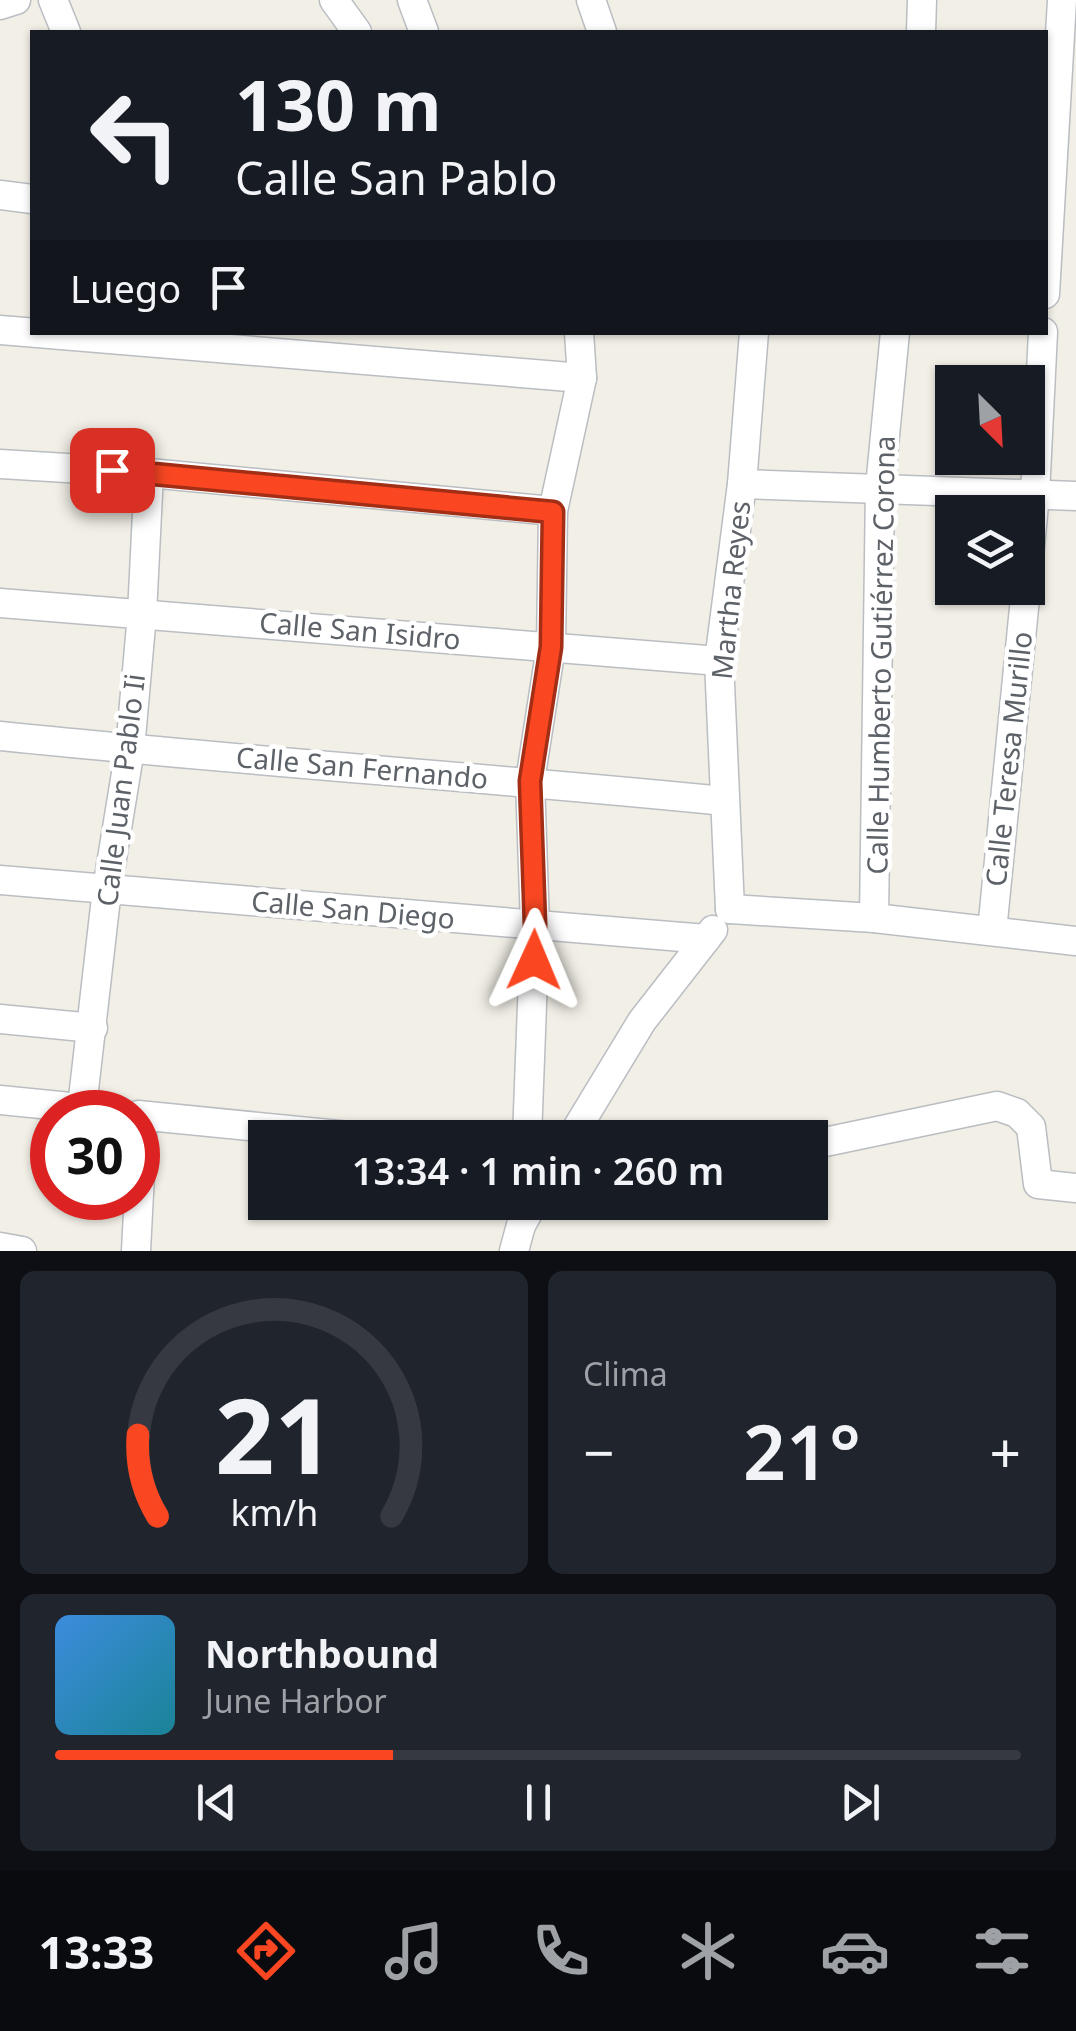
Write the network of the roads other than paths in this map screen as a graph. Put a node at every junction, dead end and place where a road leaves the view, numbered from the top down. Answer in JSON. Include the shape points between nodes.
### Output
{"nodes":[{"id":1,"x":16,"y":0,"type":"edge"},
{"id":2,"x":54,"y":0,"type":"edge"},
{"id":3,"x":334,"y":0,"type":"edge"},
{"id":4,"x":412,"y":0,"type":"edge"},
{"id":5,"x":591,"y":0,"type":"edge"},
{"id":6,"x":922,"y":0,"type":"edge"},
{"id":7,"x":1062,"y":0,"type":"edge"},
{"id":8,"x":0,"y":4,"type":"edge"},
{"id":9,"x":65,"y":30,"type":"edge"},
{"id":10,"x":356,"y":30,"type":"edge"},
{"id":11,"x":423,"y":30,"type":"edge"},
{"id":12,"x":601,"y":30,"type":"edge"},
{"id":13,"x":920,"y":30,"type":"edge"},
{"id":14,"x":1059,"y":92,"type":"edge"},
{"id":15,"x":0,"y":196,"type":"edge"},
{"id":16,"x":30,"y":199,"type":"edge"},
{"id":17,"x":1048,"y":251,"type":"edge"},
{"id":18,"x":0,"y":330,"type":"edge"},
{"id":19,"x":30,"y":332,"type":"edge"},
{"id":20,"x":61,"y":335,"type":"edge"},
{"id":21,"x":579,"y":335,"type":"edge"},
{"id":22,"x":754,"y":335,"type":"edge"},
{"id":23,"x":894,"y":335,"type":"edge"},
{"id":24,"x":1043,"y":335,"type":"edge"},
{"id":25,"x":582,"y":378,"type":"junction"},
{"id":26,"x":0,"y":464,"type":"edge"},
{"id":27,"x":149,"y":473,"type":"junction"},
{"id":28,"x":742,"y":484,"type":"junction"},
{"id":29,"x":880,"y":488,"type":"junction"},
{"id":30,"x":1034,"y":494,"type":"junction"},
{"id":31,"x":1076,"y":496,"type":"edge"},
{"id":32,"x":553,"y":512,"type":"junction"},
{"id":33,"x":0,"y":604,"type":"edge"},
{"id":34,"x":1024,"y":605,"type":"edge"},
{"id":35,"x":142,"y":614,"type":"junction"},
{"id":36,"x":551,"y":647,"type":"junction"},
{"id":37,"x":719,"y":660,"type":"junction"},
{"id":38,"x":0,"y":736,"type":"edge"},
{"id":39,"x":130,"y":749,"type":"junction"},
{"id":40,"x":530,"y":781,"type":"junction"},
{"id":41,"x":724,"y":801,"type":"junction"},
{"id":42,"x":0,"y":880,"type":"edge"},
{"id":43,"x":107,"y":890,"type":"junction"},
{"id":44,"x":730,"y":909,"type":"junction"},
{"id":45,"x":874,"y":918,"type":"junction"},
{"id":46,"x":535,"y":925,"type":"junction"},
{"id":47,"x":992,"y":931,"type":"junction"},
{"id":48,"x":706,"y":939,"type":"junction"},
{"id":49,"x":1076,"y":941,"type":"edge"},
{"id":50,"x":0,"y":1019,"type":"edge"},
{"id":51,"x":92,"y":1028,"type":"junction"},
{"id":52,"x":84,"y":1090,"type":"edge"},
{"id":53,"x":0,"y":1100,"type":"edge"},
{"id":54,"x":30,"y":1103,"type":"edge"},
{"id":55,"x":160,"y":1118,"type":"edge"},
{"id":56,"x":528,"y":1120,"type":"edge"},
{"id":57,"x":581,"y":1120,"type":"edge"},
{"id":58,"x":248,"y":1126,"type":"edge"},
{"id":59,"x":828,"y":1141,"type":"edge"},
{"id":60,"x":1076,"y":1188,"type":"edge"},
{"id":61,"x":135,"y":1220,"type":"edge"},
{"id":62,"x":525,"y":1220,"type":"edge"},
{"id":63,"x":0,"y":1247,"type":"edge"},
{"id":64,"x":22,"y":1251,"type":"edge"},
{"id":65,"x":136,"y":1251,"type":"edge"},
{"id":66,"x":514,"y":1251,"type":"edge"}],
"edges":[{"from":1,"to":8,"type":"street"},
{"from":2,"to":9,"type":"street"},
{"from":3,"to":10,"type":"street"},
{"from":4,"to":11,"type":"street"},
{"from":5,"to":12,"type":"street"},
{"from":6,"to":13,"type":"street"},
{"from":7,"to":14,"type":"street"},
{"from":14,"to":17,"type":"street"},
{"from":15,"to":16,"type":"street"},
{"from":18,"to":19,"type":"street"},
{"from":20,"to":25,"type":"street"},
{"from":21,"to":25,"type":"street"},
{"from":22,"to":28,"type":"street","name":"Martha Reyes"},
{"from":23,"to":29,"type":"street","name":"Calle Humberto Gutiérrez Corona"},
{"from":24,"to":30,"type":"street"},
{"from":25,"to":32,"type":"street"},
{"from":26,"to":27,"type":"street"},
{"from":27,"to":32,"type":"street"},
{"from":27,"to":35,"type":"street","name":"Calle Juan Pablo Ii"},
{"from":28,"to":29,"type":"street"},
{"from":28,"to":37,"type":"street","name":"Martha Reyes"},
{"from":29,"to":30,"type":"street"},
{"from":29,"to":45,"type":"street","name":"Calle Humberto Gutiérrez Corona"},
{"from":30,"to":31,"type":"street"},
{"from":32,"to":36,"type":"street"},
{"from":33,"to":35,"type":"street","name":"Calle San Isidro"},
{"from":34,"to":47,"type":"street","name":"Calle Teresa Murillo"},
{"from":35,"to":36,"type":"street","name":"Calle San Isidro"},
{"from":35,"to":39,"type":"street","name":"Calle Juan Pablo Ii"},
{"from":36,"to":37,"type":"street","name":"Calle San Isidro"},
{"from":36,"to":40,"type":"street"},
{"from":37,"to":41,"type":"street","name":"Martha Reyes"},
{"from":38,"to":39,"type":"street","name":"Calle San Fernando"},
{"from":39,"to":40,"type":"street","name":"Calle San Fernando"},
{"from":39,"to":43,"type":"street","name":"Calle Juan Pablo Ii"},
{"from":40,"to":41,"type":"street","name":"Calle San Fernando"},
{"from":40,"to":46,"type":"street"},
{"from":41,"to":44,"type":"street","name":"Martha Reyes"},
{"from":42,"to":43,"type":"street","name":"Calle San Diego"},
{"from":43,"to":46,"type":"street","name":"Calle San Diego"},
{"from":43,"to":51,"type":"street","name":"Calle Juan Pablo Ii"},
{"from":44,"to":45,"type":"street"},
{"from":44,"to":48,"type":"street"},
{"from":45,"to":47,"type":"street"},
{"from":46,"to":48,"type":"street","name":"Calle San Diego"},
{"from":46,"to":56,"type":"street"},
{"from":47,"to":49,"type":"street"},
{"from":48,"to":57,"type":"street","via":[[642,1020]]},
{"from":50,"to":51,"type":"street"},
{"from":51,"to":52,"type":"street","name":"Calle Juan Pablo Ii"},
{"from":53,"to":54,"type":"street"},
{"from":55,"to":58,"type":"street"},
{"from":59,"to":60,"type":"street","via":[[996,1106],[1031,1126],[1038,1184]]},
{"from":61,"to":65,"type":"street"},
{"from":62,"to":66,"type":"street"},
{"from":63,"to":64,"type":"street"}]}
